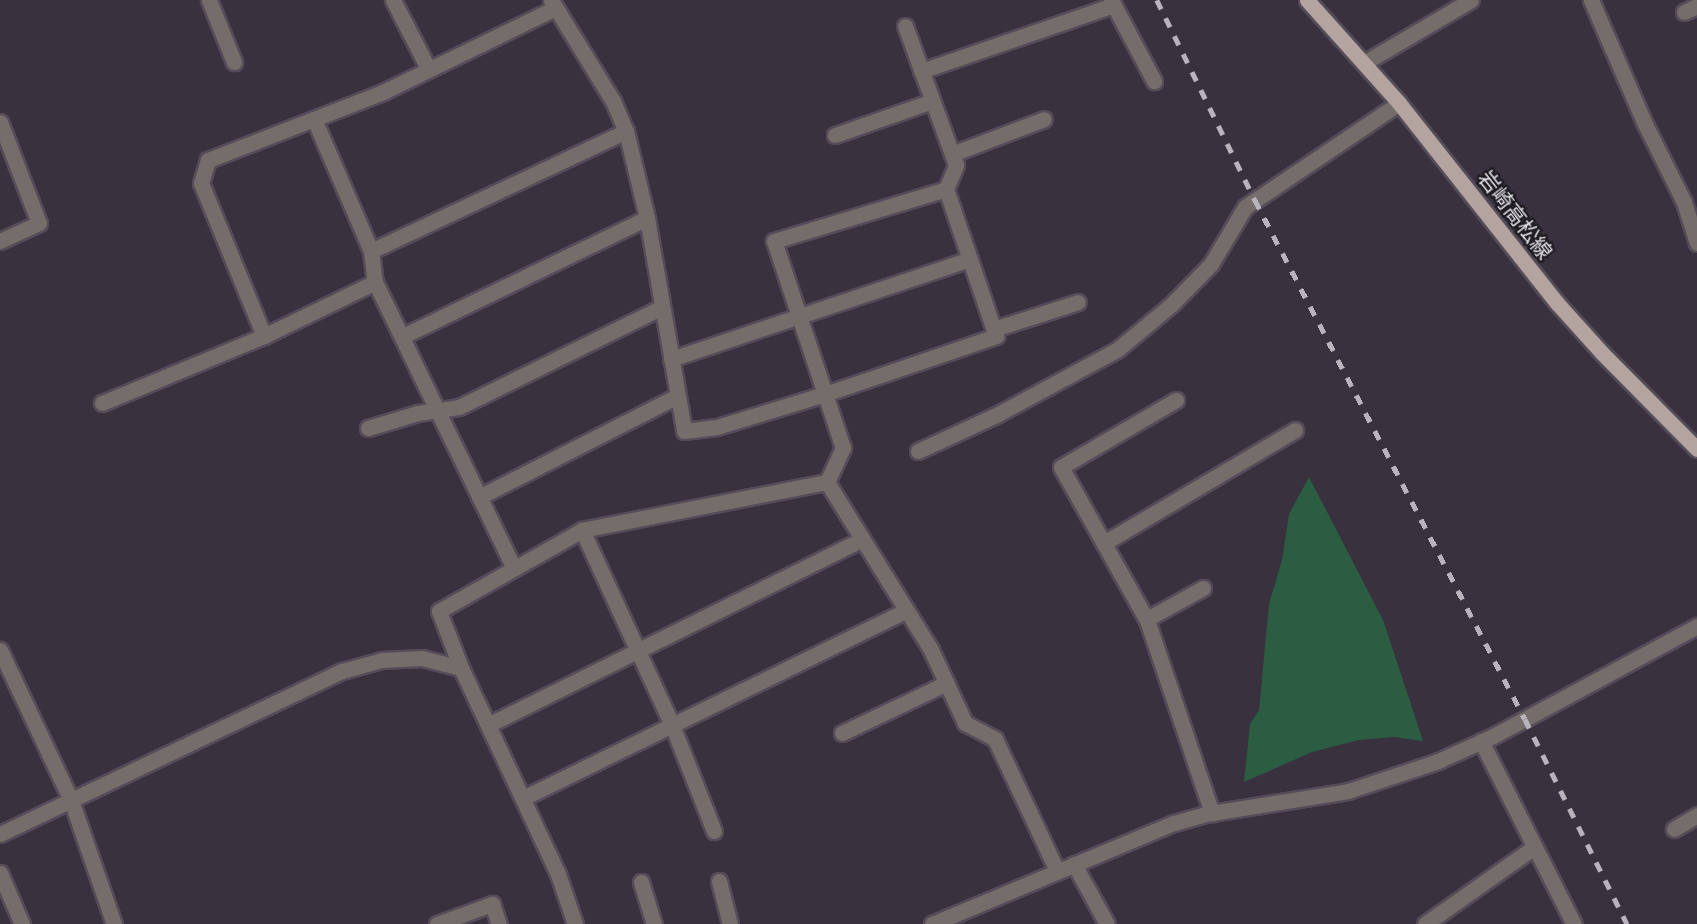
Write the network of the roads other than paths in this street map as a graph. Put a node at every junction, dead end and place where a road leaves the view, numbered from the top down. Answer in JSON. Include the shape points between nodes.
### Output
{"nodes":[{"id":1,"x":209,"y":0,"type":"edge"},
{"id":2,"x":393,"y":0,"type":"edge"},
{"id":3,"x":1307,"y":0,"type":"edge"},
{"id":4,"x":1471,"y":0,"type":"edge"},
{"id":5,"x":1591,"y":0,"type":"edge"},
{"id":6,"x":1112,"y":3,"type":"edge"},
{"id":7,"x":553,"y":4,"type":"edge"},
{"id":8,"x":905,"y":26,"type":"dead end"},
{"id":9,"x":234,"y":62,"type":"dead end"},
{"id":10,"x":1364,"y":63,"type":"junction"},
{"id":11,"x":428,"y":68,"type":"junction"},
{"id":12,"x":921,"y":71,"type":"junction"},
{"id":13,"x":1154,"y":81,"type":"dead end"},
{"id":14,"x":932,"y":101,"type":"junction"},
{"id":15,"x":1400,"y":103,"type":"junction"},
{"id":16,"x":314,"y":119,"type":"junction"},
{"id":17,"x":1044,"y":119,"type":"dead end"},
{"id":18,"x":0,"y":122,"type":"edge"},
{"id":19,"x":626,"y":131,"type":"junction"},
{"id":20,"x":835,"y":135,"type":"dead end"},
{"id":21,"x":952,"y":154,"type":"junction"},
{"id":22,"x":946,"y":189,"type":"junction"},
{"id":23,"x":647,"y":218,"type":"junction"},
{"id":24,"x":1693,"y":220,"type":"edge"},
{"id":25,"x":0,"y":241,"type":"edge"},
{"id":26,"x":1697,"y":243,"type":"edge"},
{"id":27,"x":371,"y":251,"type":"junction"},
{"id":28,"x":970,"y":259,"type":"junction"},
{"id":29,"x":375,"y":282,"type":"junction"},
{"id":30,"x":1078,"y":302,"type":"dead end"},
{"id":31,"x":662,"y":307,"type":"junction"},
{"id":32,"x":799,"y":316,"type":"junction"},
{"id":33,"x":994,"y":329,"type":"junction"},
{"id":34,"x":264,"y":336,"type":"junction"},
{"id":35,"x":403,"y":336,"type":"junction"},
{"id":36,"x":670,"y":359,"type":"junction"},
{"id":37,"x":825,"y":394,"type":"junction"},
{"id":38,"x":677,"y":396,"type":"junction"},
{"id":39,"x":1176,"y":400,"type":"dead end"},
{"id":40,"x":102,"y":403,"type":"dead end"},
{"id":41,"x":439,"y":411,"type":"junction"},
{"id":42,"x":368,"y":428,"type":"dead end"},
{"id":43,"x":1295,"y":430,"type":"dead end"},
{"id":44,"x":1697,"y":449,"type":"edge"},
{"id":45,"x":918,"y":451,"type":"dead end"},
{"id":46,"x":827,"y":482,"type":"junction"},
{"id":47,"x":479,"y":497,"type":"junction"},
{"id":48,"x":582,"y":530,"type":"junction"},
{"id":49,"x":862,"y":539,"type":"junction"},
{"id":50,"x":1104,"y":543,"type":"junction"},
{"id":51,"x":514,"y":568,"type":"junction"},
{"id":52,"x":1203,"y":588,"type":"dead end"},
{"id":53,"x":906,"y":610,"type":"junction"},
{"id":54,"x":1147,"y":619,"type":"junction"},
{"id":55,"x":1697,"y":626,"type":"edge"},
{"id":56,"x":0,"y":650,"type":"edge"},
{"id":57,"x":636,"y":651,"type":"junction"},
{"id":58,"x":461,"y":668,"type":"junction"},
{"id":59,"x":947,"y":683,"type":"junction"},
{"id":60,"x":488,"y":725,"type":"junction"},
{"id":61,"x":672,"y":725,"type":"junction"},
{"id":62,"x":842,"y":733,"type":"dead end"},
{"id":63,"x":1481,"y":741,"type":"junction"},
{"id":64,"x":523,"y":798,"type":"junction"},
{"id":65,"x":71,"y":800,"type":"junction"},
{"id":66,"x":1212,"y":813,"type":"junction"},
{"id":67,"x":1697,"y":815,"type":"edge"},
{"id":68,"x":1674,"y":828,"type":"dead end"},
{"id":69,"x":714,"y":831,"type":"dead end"},
{"id":70,"x":0,"y":834,"type":"edge"},
{"id":71,"x":1534,"y":847,"type":"junction"},
{"id":72,"x":1074,"y":864,"type":"junction"},
{"id":73,"x":1058,"y":871,"type":"junction"},
{"id":74,"x":0,"y":873,"type":"edge"},
{"id":75,"x":719,"y":881,"type":"dead end"},
{"id":76,"x":641,"y":882,"type":"dead end"},
{"id":77,"x":22,"y":924,"type":"edge"},
{"id":78,"x":114,"y":924,"type":"edge"},
{"id":79,"x":437,"y":924,"type":"edge"},
{"id":80,"x":499,"y":924,"type":"edge"},
{"id":81,"x":575,"y":924,"type":"edge"},
{"id":82,"x":654,"y":924,"type":"edge"},
{"id":83,"x":730,"y":924,"type":"edge"},
{"id":84,"x":932,"y":924,"type":"edge"},
{"id":85,"x":1107,"y":924,"type":"edge"},
{"id":86,"x":1425,"y":924,"type":"edge"},
{"id":87,"x":1574,"y":924,"type":"edge"}],
"edges":[{"from":1,"to":9,"type":"street"},
{"from":2,"to":11,"type":"street"},
{"from":3,"to":10,"type":"main road","name":"岩崎高松線"},
{"from":4,"to":10,"type":"street"},
{"from":5,"to":24,"type":"street","via":[[1645,124]]},
{"from":6,"to":12,"type":"street"},
{"from":6,"to":13,"type":"street"},
{"from":7,"to":11,"type":"street"},
{"from":7,"to":19,"type":"street","via":[[613,101]]},
{"from":8,"to":12,"type":"street"},
{"from":10,"to":15,"type":"main road","name":"岩崎高松線"},
{"from":11,"to":16,"type":"street","via":[[383,92]]},
{"from":12,"to":14,"type":"street"},
{"from":14,"to":20,"type":"street"},
{"from":14,"to":21,"type":"street"},
{"from":15,"to":44,"type":"main road","name":"岩崎高松線","via":[[1557,303]]},
{"from":15,"to":45,"type":"street","via":[[1245,207],[1212,264],[1118,349],[998,414]]},
{"from":16,"to":27,"type":"street"},
{"from":16,"to":34,"type":"street","via":[[208,160],[201,183]]},
{"from":17,"to":21,"type":"street"},
{"from":18,"to":25,"type":"street","via":[[39,223]]},
{"from":19,"to":23,"type":"street"},
{"from":19,"to":27,"type":"street"},
{"from":21,"to":22,"type":"street","via":[[956,165]]},
{"from":22,"to":28,"type":"street"},
{"from":22,"to":32,"type":"street","via":[[774,241]]},
{"from":23,"to":31,"type":"street"},
{"from":23,"to":35,"type":"street"},
{"from":24,"to":26,"type":"street"},
{"from":27,"to":29,"type":"street"},
{"from":28,"to":32,"type":"street"},
{"from":28,"to":33,"type":"street"},
{"from":29,"to":34,"type":"street"},
{"from":29,"to":35,"type":"street"},
{"from":30,"to":33,"type":"street"},
{"from":31,"to":36,"type":"street"},
{"from":31,"to":41,"type":"street","via":[[459,407]]},
{"from":32,"to":36,"type":"street"},
{"from":32,"to":37,"type":"street"},
{"from":33,"to":37,"type":"street","via":[[996,336]]},
{"from":34,"to":40,"type":"street"},
{"from":35,"to":41,"type":"street"},
{"from":36,"to":38,"type":"street"},
{"from":37,"to":38,"type":"street","via":[[717,427],[684,431]]},
{"from":37,"to":46,"type":"street","via":[[843,448]]},
{"from":38,"to":47,"type":"street"},
{"from":39,"to":50,"type":"street","via":[[1061,467]]},
{"from":41,"to":42,"type":"street"},
{"from":41,"to":47,"type":"street"},
{"from":43,"to":50,"type":"street"},
{"from":46,"to":48,"type":"street"},
{"from":46,"to":49,"type":"street"},
{"from":47,"to":51,"type":"street"},
{"from":48,"to":51,"type":"street"},
{"from":48,"to":57,"type":"street"},
{"from":49,"to":53,"type":"street"},
{"from":49,"to":57,"type":"street"},
{"from":50,"to":54,"type":"street"},
{"from":51,"to":58,"type":"street","via":[[439,611]]},
{"from":52,"to":54,"type":"street"},
{"from":53,"to":59,"type":"street"},
{"from":53,"to":61,"type":"street"},
{"from":54,"to":66,"type":"street"},
{"from":55,"to":63,"type":"street"},
{"from":56,"to":65,"type":"street"},
{"from":57,"to":60,"type":"street"},
{"from":57,"to":61,"type":"street"},
{"from":58,"to":60,"type":"street"},
{"from":58,"to":65,"type":"street","via":[[422,658],[382,660],[342,671]]},
{"from":59,"to":62,"type":"street"},
{"from":59,"to":73,"type":"street","via":[[965,723],[995,739]]},
{"from":60,"to":64,"type":"street"},
{"from":61,"to":64,"type":"street"},
{"from":61,"to":69,"type":"street"},
{"from":63,"to":66,"type":"street","via":[[1438,761],[1348,791]]},
{"from":63,"to":71,"type":"street"},
{"from":64,"to":81,"type":"street","via":[[558,874]]},
{"from":65,"to":70,"type":"street"},
{"from":65,"to":78,"type":"street"},
{"from":66,"to":72,"type":"street","via":[[1174,823]]},
{"from":67,"to":68,"type":"street"},
{"from":71,"to":86,"type":"street"},
{"from":71,"to":87,"type":"street"},
{"from":72,"to":73,"type":"street"},
{"from":72,"to":85,"type":"street"},
{"from":73,"to":84,"type":"street"},
{"from":74,"to":77,"type":"street"},
{"from":75,"to":83,"type":"street"},
{"from":76,"to":82,"type":"street"},
{"from":79,"to":80,"type":"street","via":[[492,904]]}]}
